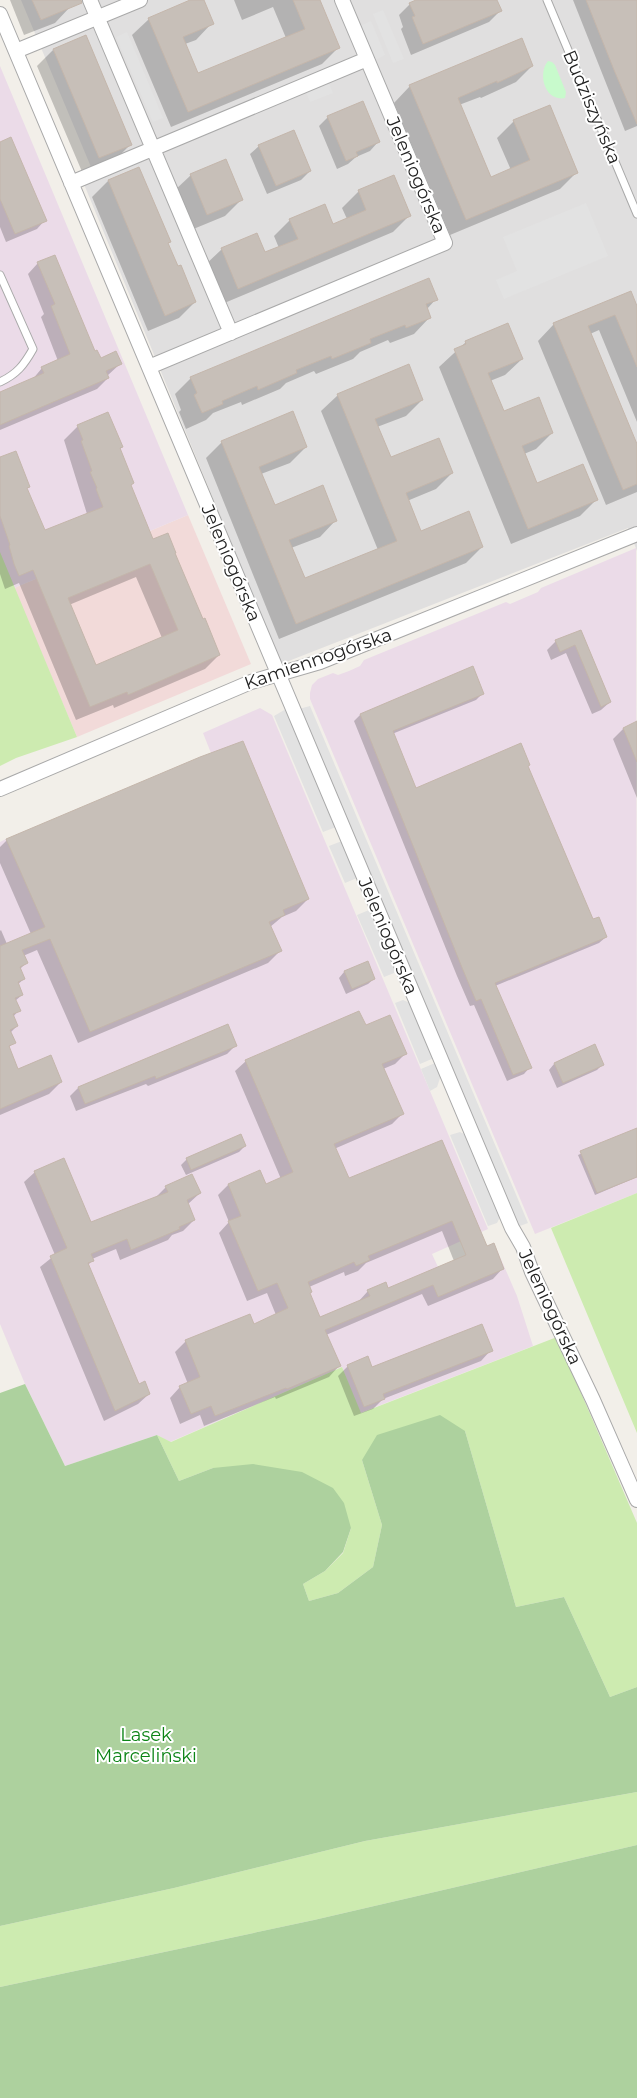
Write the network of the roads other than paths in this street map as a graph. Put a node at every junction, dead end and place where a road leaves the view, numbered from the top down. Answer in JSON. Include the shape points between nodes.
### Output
{"nodes":[{"id":1,"x":90,"y":0,"type":"edge"},
{"id":2,"x":140,"y":0,"type":"edge"},
{"id":3,"x":342,"y":0,"type":"edge"},
{"id":4,"x":547,"y":0,"type":"edge"},
{"id":5,"x":0,"y":14,"type":"edge"},
{"id":6,"x":97,"y":18,"type":"junction"},
{"id":7,"x":16,"y":51,"type":"junction"},
{"id":8,"x":367,"y":59,"type":"junction"},
{"id":9,"x":153,"y":149,"type":"junction"},
{"id":10,"x":71,"y":183,"type":"junction"},
{"id":11,"x":637,"y":214,"type":"edge"},
{"id":12,"x":0,"y":275,"type":"edge"},
{"id":13,"x":230,"y":333,"type":"junction"},
{"id":14,"x":149,"y":367,"type":"junction"},
{"id":15,"x":0,"y":382,"type":"edge"},
{"id":16,"x":637,"y":534,"type":"edge"},
{"id":17,"x":278,"y":674,"type":"junction"},
{"id":18,"x":0,"y":789,"type":"edge"},
{"id":19,"x":637,"y":1500,"type":"edge"}],
"edges":[{"from":1,"to":6,"type":"street"},
{"from":2,"to":6,"type":"street"},
{"from":3,"to":8,"type":"street","name":"Jeleniogórska"},
{"from":4,"to":11,"type":"lane","name":"Budziszyńska"},
{"from":5,"to":7,"type":"street","name":"Jeleniogórska"},
{"from":6,"to":7,"type":"street"},
{"from":6,"to":9,"type":"street"},
{"from":7,"to":10,"type":"street","name":"Jeleniogórska"},
{"from":8,"to":9,"type":"street"},
{"from":8,"to":13,"type":"street","name":"Jeleniogórska","via":[[445,243]]},
{"from":9,"to":10,"type":"street"},
{"from":9,"to":13,"type":"street"},
{"from":10,"to":14,"type":"street","name":"Jeleniogórska"},
{"from":12,"to":15,"type":"lane","via":[[34,349],[24,365]]},
{"from":13,"to":14,"type":"street","name":"Jeleniogórska"},
{"from":14,"to":17,"type":"street","name":"Jeleniogórska"},
{"from":16,"to":17,"type":"street","name":"Kamiennogórska","via":[[327,660]]},
{"from":17,"to":18,"type":"street","name":"Kamiennogórska","via":[[251,682]]},
{"from":17,"to":19,"type":"street","name":"Jeleniogórska","via":[[512,1228]]}]}
